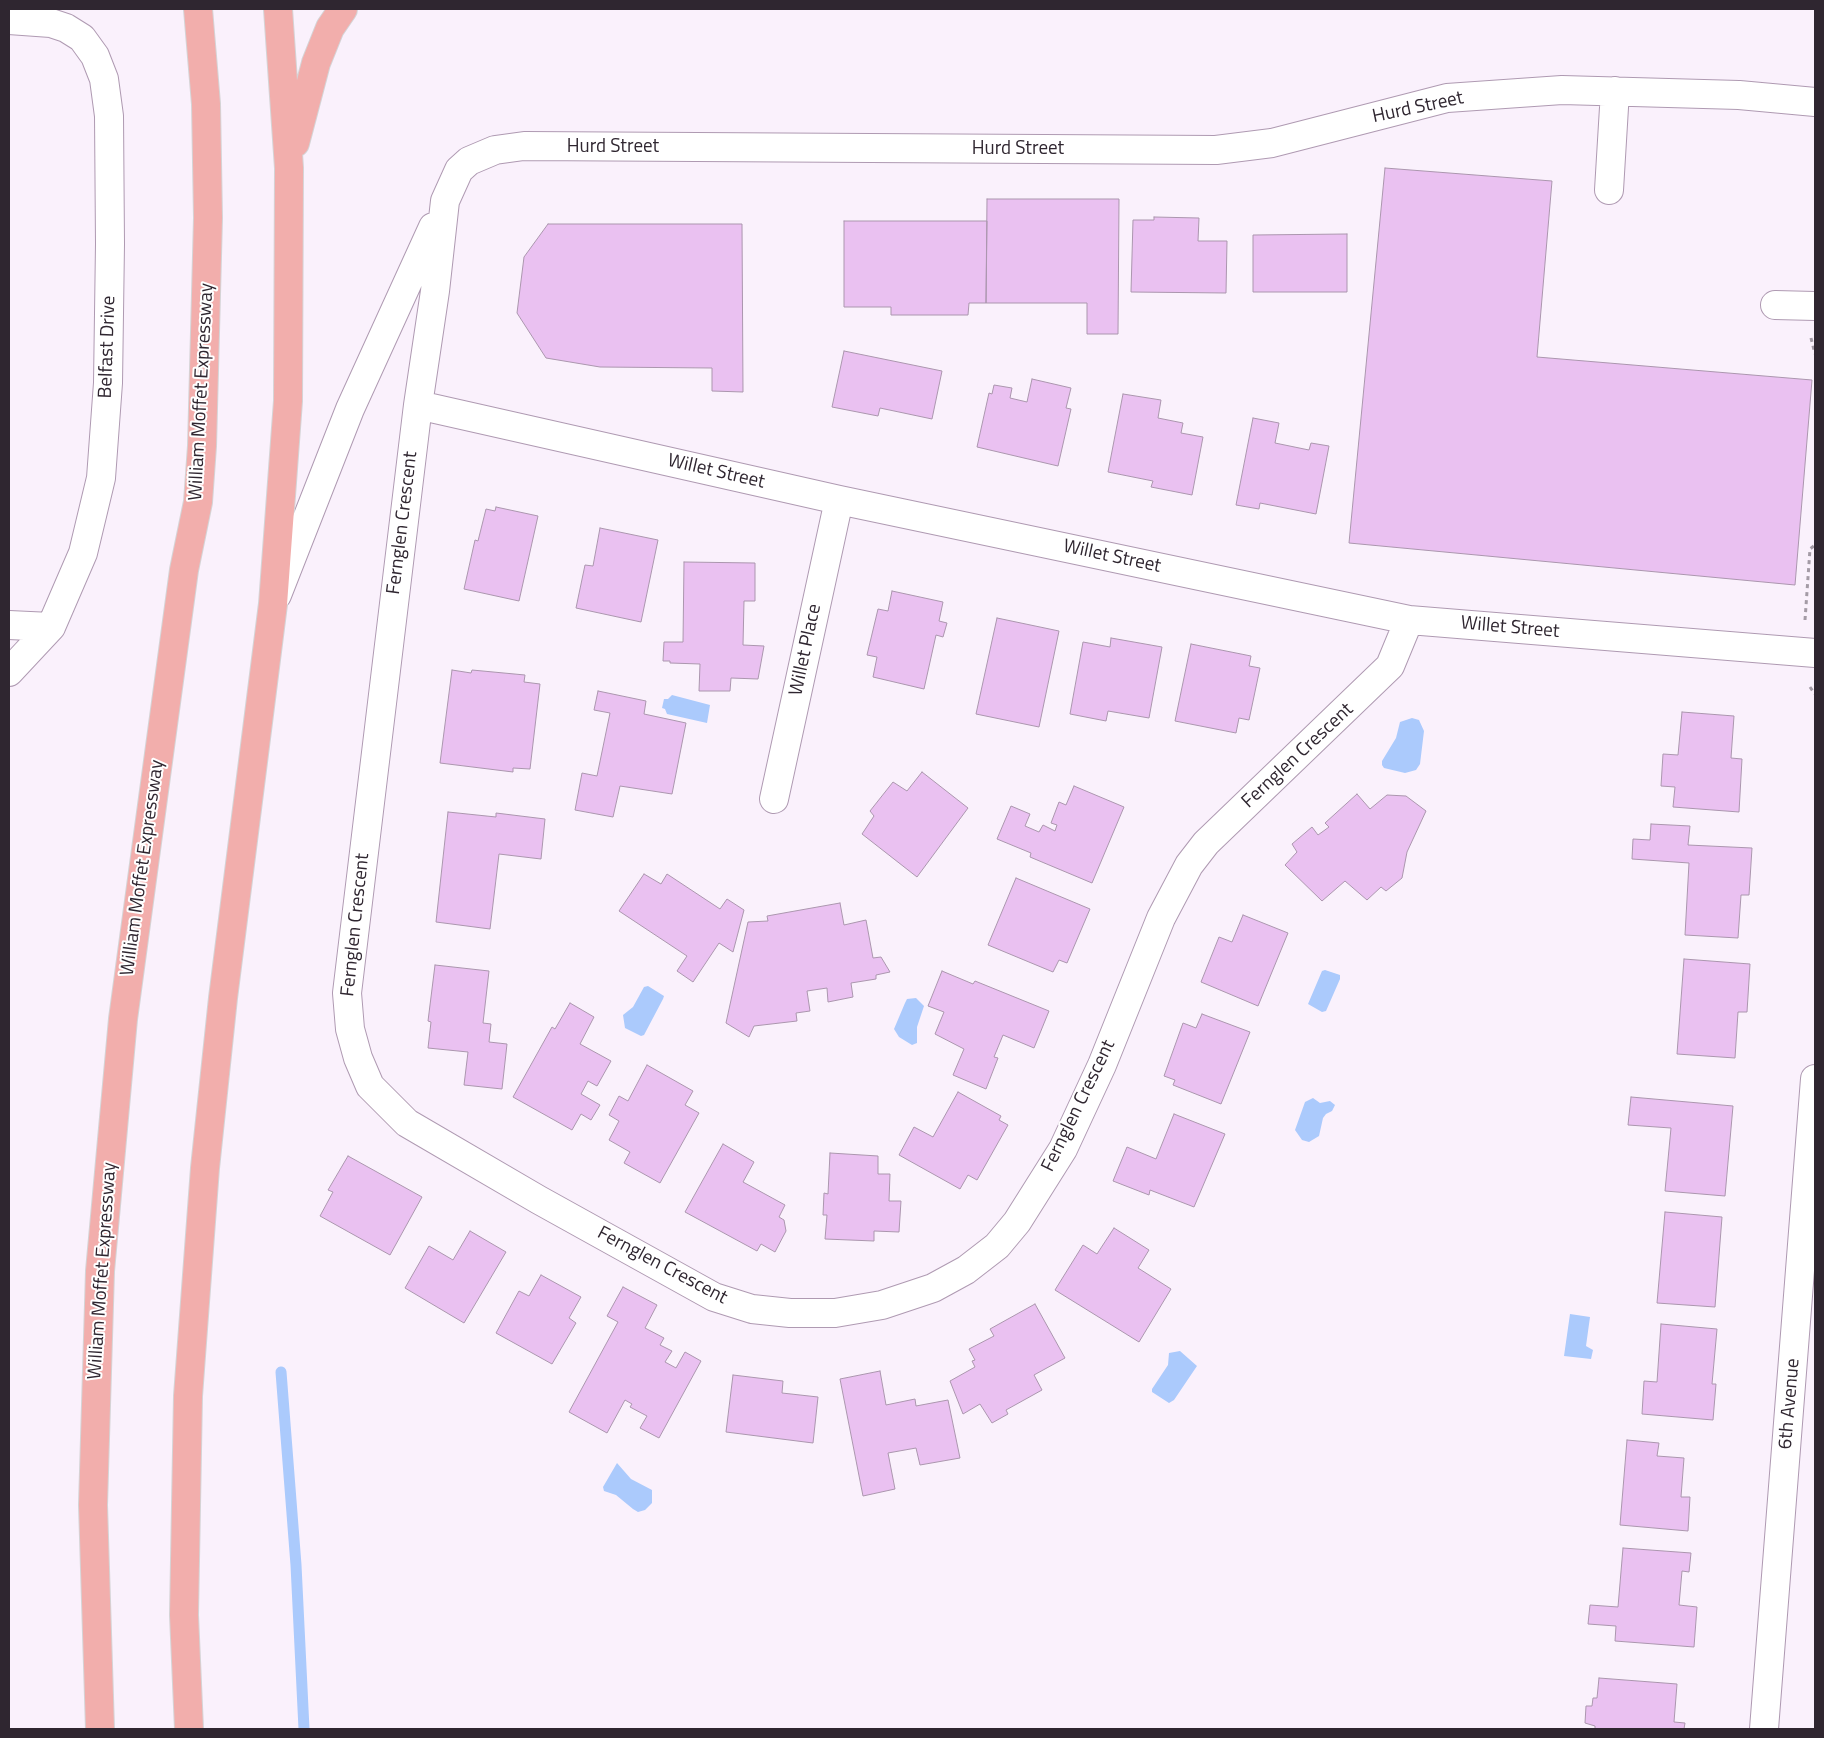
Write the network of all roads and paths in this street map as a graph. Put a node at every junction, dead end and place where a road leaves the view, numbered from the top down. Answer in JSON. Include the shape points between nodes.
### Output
{"nodes":[{"id":1,"x":198,"y":9,"type":"edge"},
{"id":2,"x":278,"y":9,"type":"edge"},
{"id":3,"x":343,"y":9,"type":"edge"},
{"id":4,"x":9,"y":20,"type":"edge"},
{"id":5,"x":1615,"y":91,"type":"junction"},
{"id":6,"x":1815,"y":102,"type":"edge"},
{"id":7,"x":288,"y":168,"type":"junction"},
{"id":8,"x":1608,"y":190,"type":"dead end"},
{"id":9,"x":445,"y":201,"type":"junction"},
{"id":10,"x":1775,"y":305,"type":"dead end"},
{"id":11,"x":1815,"y":306,"type":"edge"},
{"id":12,"x":418,"y":405,"type":"junction"},
{"id":13,"x":839,"y":500,"type":"junction"},
{"id":14,"x":1815,"y":545,"type":"edge"},
{"id":15,"x":273,"y":604,"type":"junction"},
{"id":16,"x":1409,"y":620,"type":"junction"},
{"id":17,"x":9,"y":625,"type":"edge"},
{"id":18,"x":51,"y":627,"type":"junction"},
{"id":19,"x":1809,"y":652,"type":"edge"},
{"id":20,"x":9,"y":672,"type":"edge"},
{"id":21,"x":774,"y":799,"type":"dead end"},
{"id":22,"x":1815,"y":1079,"type":"edge"},
{"id":23,"x":1811,"y":1197,"type":"edge"},
{"id":24,"x":100,"y":1729,"type":"edge"},
{"id":25,"x":189,"y":1729,"type":"edge"},
{"id":26,"x":1764,"y":1729,"type":"edge"}],
"edges":[{"from":1,"to":24,"type":"main road","name":"William Moffet Expressway","via":[[206,104],[208,188],[202,446],[198,502],[184,570],[123,1019],[100,1271],[93,1506]]},
{"from":2,"to":7,"type":"main road"},
{"from":3,"to":7,"type":"main road","via":[[330,28],[316,63]]},
{"from":4,"to":18,"type":"street","name":"Belfast Drive","via":[[51,22],[82,38],[95,56],[104,79],[109,116],[108,383],[101,478],[83,553]]},
{"from":5,"to":6,"type":"street","name":"Hurd Street","via":[[1739,95]]},
{"from":5,"to":8,"type":"street"},
{"from":5,"to":9,"type":"street","name":"Hurd Street","via":[[1562,90],[1447,98],[1272,143],[1216,150],[524,146],[495,150],[469,161],[459,170]]},
{"from":7,"to":15,"type":"main road","via":[[288,401]]},
{"from":9,"to":12,"type":"street","name":"Hurd Street"},
{"from":9,"to":15,"type":"street","via":[[350,409]]},
{"from":10,"to":11,"type":"street"},
{"from":12,"to":13,"type":"street","name":"Willet Street"},
{"from":12,"to":16,"type":"street","name":"Fernglen Crescent","via":[[347,993],[350,1029],[358,1058],[370,1086],[379,1097],[407,1123],[435,1141],[714,1297],[752,1310],[835,1313],[882,1305],[933,1288],[966,1270],[997,1246],[1017,1222],[1063,1149],[1102,1065],[1161,918],[1189,866],[1206,843],[1390,666]]},
{"from":13,"to":16,"type":"street","name":"Willet Street"},
{"from":13,"to":21,"type":"street","name":"Willet Place"},
{"from":14,"to":19,"type":"path","via":[[1810,549]]},
{"from":15,"to":25,"type":"main road","via":[[223,998],[188,1396],[184,1615]]},
{"from":16,"to":19,"type":"street","name":"Willet Street"},
{"from":17,"to":18,"type":"street"},
{"from":18,"to":20,"type":"street","name":"Belfast Drive"},
{"from":22,"to":23,"type":"street","name":"6th Avenue"},
{"from":23,"to":26,"type":"street","name":"6th Avenue"}]}
